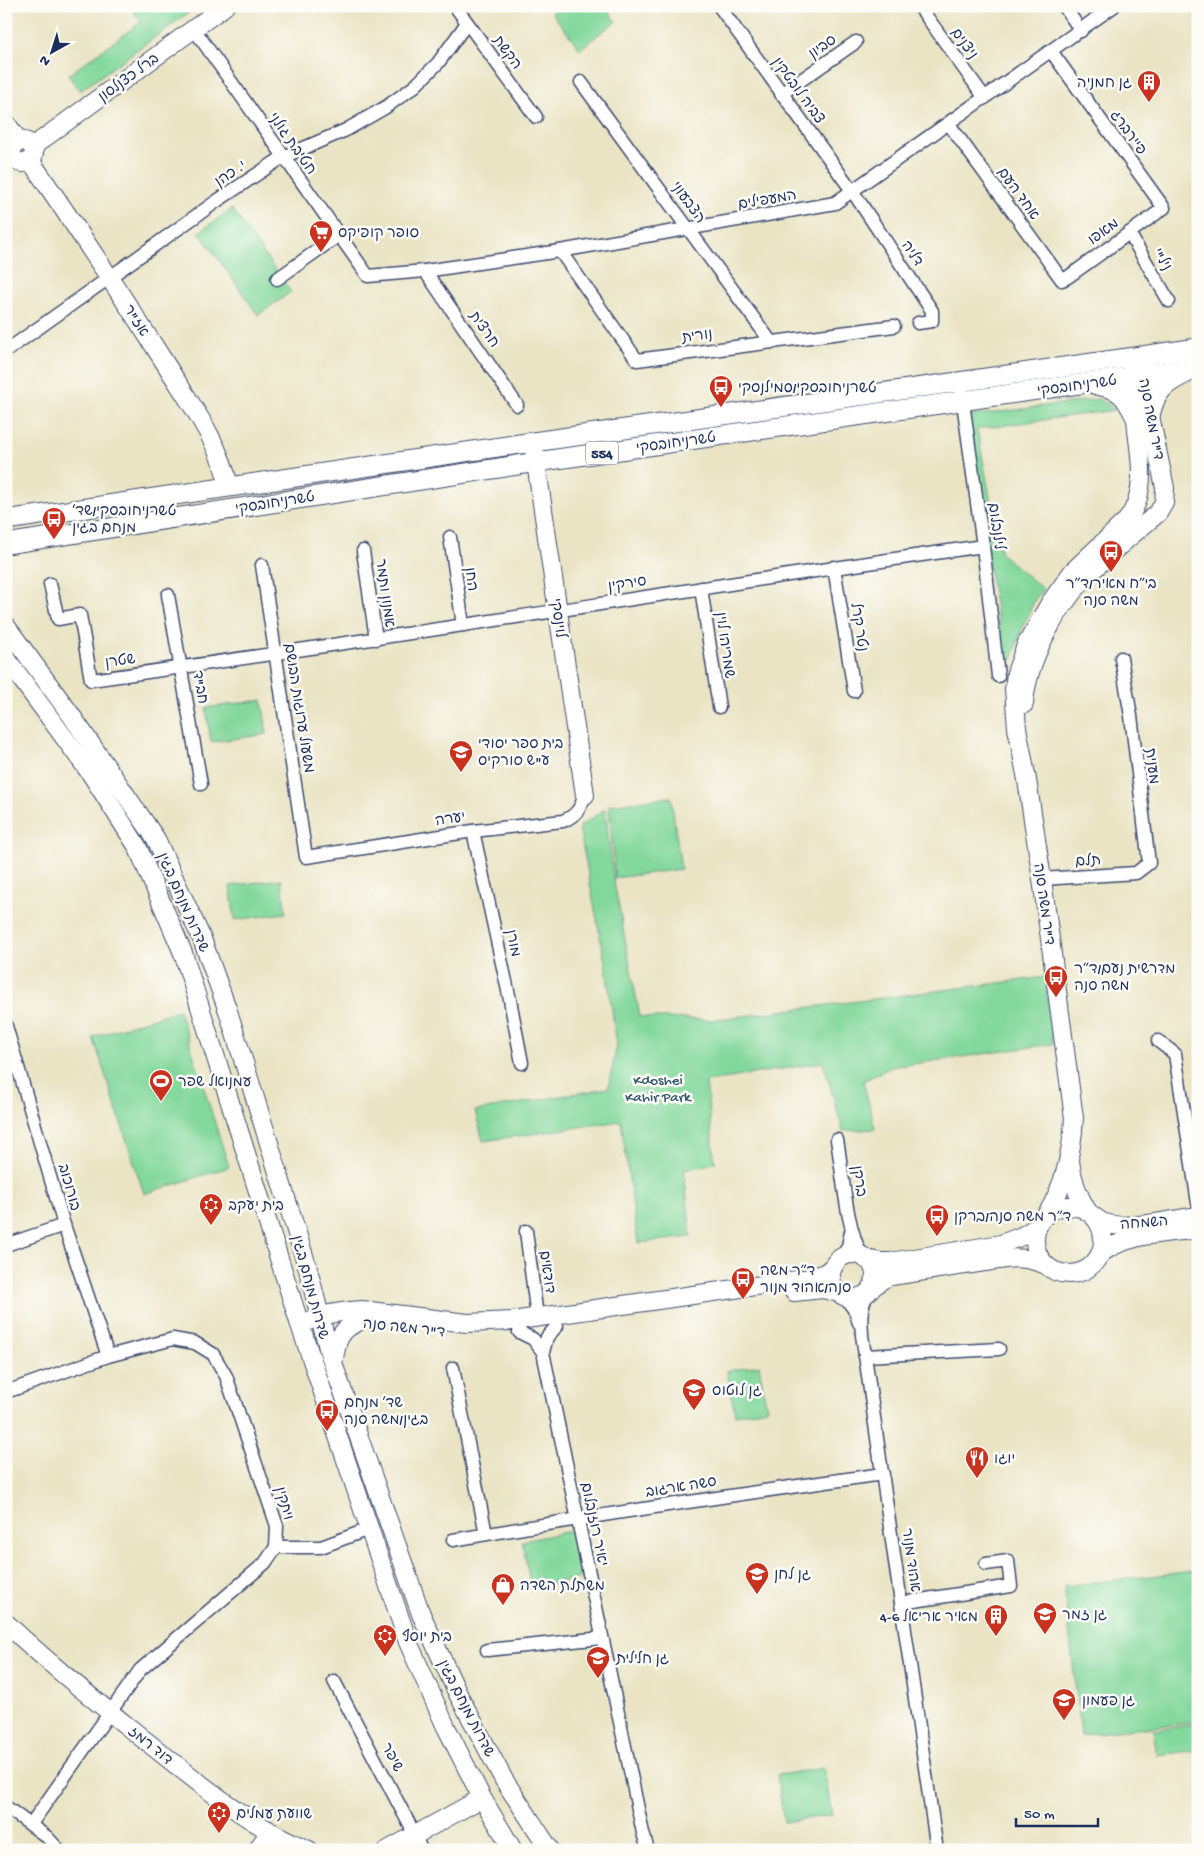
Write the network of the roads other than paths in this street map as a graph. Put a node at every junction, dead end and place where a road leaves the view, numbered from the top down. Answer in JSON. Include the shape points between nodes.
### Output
{"nodes":[{"id":1,"x":225,"y":6,"type":"edge"},
{"id":2,"x":455,"y":6,"type":"edge"},
{"id":3,"x":719,"y":6,"type":"edge"},
{"id":4,"x":919,"y":6,"type":"edge"},
{"id":5,"x":1064,"y":6,"type":"edge"},
{"id":6,"x":1114,"y":6,"type":"edge"},
{"id":7,"x":467,"y":23,"type":"junction"},
{"id":8,"x":194,"y":29,"type":"junction"},
{"id":9,"x":1081,"y":31,"type":"junction"},
{"id":10,"x":856,"y":42,"type":"dead end"},
{"id":11,"x":1051,"y":51,"type":"junction"},
{"id":12,"x":581,"y":82,"type":"dead end"},
{"id":13,"x":781,"y":94,"type":"junction"},
{"id":14,"x":985,"y":98,"type":"junction"},
{"id":15,"x":536,"y":117,"type":"dead end"},
{"id":16,"x":6,"y":123,"type":"edge"},
{"id":17,"x":949,"y":124,"type":"junction"},
{"id":18,"x":20,"y":154,"type":"edge"},
{"id":19,"x":283,"y":157,"type":"junction"},
{"id":20,"x":853,"y":192,"type":"junction"},
{"id":21,"x":1164,"y":208,"type":"joint"},
{"id":22,"x":688,"y":230,"type":"junction"},
{"id":23,"x":1129,"y":233,"type":"junction"},
{"id":24,"x":339,"y":235,"type":"junction"},
{"id":25,"x":560,"y":251,"type":"junction"},
{"id":26,"x":425,"y":271,"type":"junction"},
{"id":27,"x":110,"y":276,"type":"junction"},
{"id":28,"x":368,"y":276,"type":"joint"},
{"id":29,"x":277,"y":279,"type":"dead end"},
{"id":30,"x":1062,"y":280,"type":"joint"},
{"id":31,"x":1169,"y":301,"type":"dead end"},
{"id":32,"x":918,"y":322,"type":"dead end"},
{"id":33,"x":894,"y":326,"type":"dead end"},
{"id":34,"x":771,"y":342,"type":"junction"},
{"id":35,"x":1198,"y":348,"type":"edge"},
{"id":36,"x":6,"y":351,"type":"edge"},
{"id":37,"x":1136,"y":356,"type":"junction"},
{"id":38,"x":1198,"y":368,"type":"edge"},
{"id":39,"x":1139,"y":376,"type":"junction"},
{"id":40,"x":960,"y":381,"type":"junction"},
{"id":41,"x":1088,"y":383,"type":"junction"},
{"id":42,"x":963,"y":402,"type":"junction"},
{"id":43,"x":517,"y":405,"type":"dead end"},
{"id":44,"x":1143,"y":417,"type":"junction"},
{"id":45,"x":533,"y":442,"type":"junction"},
{"id":46,"x":536,"y":463,"type":"junction"},
{"id":47,"x":229,"y":487,"type":"junction"},
{"id":48,"x":6,"y":520,"type":"edge"},
{"id":49,"x":450,"y":537,"type":"dead end"},
{"id":50,"x":6,"y":544,"type":"edge"},
{"id":51,"x":983,"y":546,"type":"junction"},
{"id":52,"x":363,"y":551,"type":"dead end"},
{"id":53,"x":262,"y":565,"type":"dead end"},
{"id":54,"x":834,"y":567,"type":"junction"},
{"id":55,"x":50,"y":584,"type":"dead end"},
{"id":56,"x":702,"y":588,"type":"junction"},
{"id":57,"x":168,"y":596,"type":"dead end"},
{"id":58,"x":558,"y":611,"type":"junction"},
{"id":59,"x":463,"y":625,"type":"junction"},
{"id":60,"x":6,"y":626,"type":"edge"},
{"id":61,"x":376,"y":639,"type":"junction"},
{"id":62,"x":276,"y":655,"type":"junction"},
{"id":63,"x":6,"y":658,"type":"edge"},
{"id":64,"x":1121,"y":658,"type":"dead end"},
{"id":65,"x":181,"y":668,"type":"junction"},
{"id":66,"x":998,"y":676,"type":"dead end"},
{"id":67,"x":854,"y":691,"type":"dead end"},
{"id":68,"x":719,"y":707,"type":"dead end"},
{"id":69,"x":1027,"y":780,"type":"junction"},
{"id":70,"x":201,"y":784,"type":"dead end"},
{"id":71,"x":585,"y":795,"type":"joint"},
{"id":72,"x":473,"y":831,"type":"junction"},
{"id":73,"x":306,"y":857,"type":"joint"},
{"id":74,"x":1136,"y":873,"type":"joint"},
{"id":75,"x":1042,"y":879,"type":"junction"},
{"id":76,"x":6,"y":1026,"type":"edge"},
{"id":77,"x":1158,"y":1042,"type":"dead end"},
{"id":78,"x":522,"y":1063,"type":"dead end"},
{"id":79,"x":837,"y":1140,"type":"dead end"},
{"id":80,"x":1071,"y":1148,"type":"junction"},
{"id":81,"x":1198,"y":1203,"type":"edge"},
{"id":82,"x":1090,"y":1214,"type":"junction"},
{"id":83,"x":1198,"y":1216,"type":"edge"},
{"id":84,"x":1042,"y":1220,"type":"junction"},
{"id":85,"x":64,"y":1225,"type":"junction"},
{"id":86,"x":851,"y":1227,"type":"junction"},
{"id":87,"x":1198,"y":1229,"type":"edge"},
{"id":88,"x":526,"y":1231,"type":"dead end"},
{"id":89,"x":6,"y":1245,"type":"edge"},
{"id":90,"x":1100,"y":1254,"type":"junction"},
{"id":91,"x":864,"y":1258,"type":"junction"},
{"id":92,"x":839,"y":1261,"type":"junction"},
{"id":93,"x":1044,"y":1264,"type":"junction"},
{"id":94,"x":310,"y":1274,"type":"junction"},
{"id":95,"x":870,"y":1290,"type":"junction"},
{"id":96,"x":842,"y":1295,"type":"junction"},
{"id":97,"x":360,"y":1316,"type":"junction"},
{"id":98,"x":537,"y":1317,"type":"junction"},
{"id":99,"x":321,"y":1321,"type":"junction"},
{"id":100,"x":300,"y":1325,"type":"junction"},
{"id":101,"x":557,"y":1326,"type":"junction"},
{"id":102,"x":518,"y":1332,"type":"junction"},
{"id":103,"x":862,"y":1335,"type":"junction"},
{"id":104,"x":999,"y":1349,"type":"dead end"},
{"id":105,"x":543,"y":1352,"type":"junction"},
{"id":106,"x":108,"y":1356,"type":"junction"},
{"id":107,"x":865,"y":1356,"type":"junction"},
{"id":108,"x":333,"y":1364,"type":"junction"},
{"id":109,"x":453,"y":1368,"type":"dead end"},
{"id":110,"x":6,"y":1392,"type":"edge"},
{"id":111,"x":883,"y":1474,"type":"junction"},
{"id":112,"x":577,"y":1518,"type":"junction"},
{"id":113,"x":369,"y":1529,"type":"junction"},
{"id":114,"x":486,"y":1534,"type":"junction"},
{"id":115,"x":453,"y":1540,"type":"dead end"},
{"id":116,"x":276,"y":1547,"type":"junction"},
{"id":117,"x":986,"y":1564,"type":"dead end"},
{"id":118,"x":901,"y":1603,"type":"junction"},
{"id":119,"x":6,"y":1623,"type":"edge"},
{"id":120,"x":602,"y":1638,"type":"junction"},
{"id":121,"x":487,"y":1650,"type":"dead end"},
{"id":122,"x":334,"y":1681,"type":"dead end"},
{"id":123,"x":111,"y":1712,"type":"junction"},
{"id":124,"x":482,"y":1798,"type":"junction"},
{"id":125,"x":6,"y":1807,"type":"edge"},
{"id":126,"x":31,"y":1824,"type":"junction"},
{"id":127,"x":270,"y":1832,"type":"junction"},
{"id":128,"x":418,"y":1842,"type":"edge"},
{"id":129,"x":298,"y":1848,"type":"edge"},
{"id":130,"x":59,"y":1850,"type":"edge"},
{"id":131,"x":257,"y":1850,"type":"edge"},
{"id":132,"x":388,"y":1850,"type":"edge"},
{"id":133,"x":513,"y":1850,"type":"edge"},
{"id":134,"x":550,"y":1850,"type":"edge"},
{"id":135,"x":648,"y":1850,"type":"edge"},
{"id":136,"x":937,"y":1850,"type":"edge"}],
"edges":[{"from":1,"to":8,"type":"street","name":"ברל כצנלסון"},
{"from":2,"to":7,"type":"street","name":"הקשת"},
{"from":3,"to":13,"type":"street","name":"צביה לובטקין"},
{"from":4,"to":14,"type":"street","name":"ניצנים"},
{"from":5,"to":9,"type":"street"},
{"from":6,"to":9,"type":"street","name":"המעפילים"},
{"from":7,"to":15,"type":"street","name":"הקשת"},
{"from":7,"to":19,"type":"street","name":"י. כהן","via":[[438,63],[415,86],[346,130]]},
{"from":8,"to":18,"type":"street","name":"ברל כצנלסון"},
{"from":8,"to":19,"type":"street","name":"חטיבת גולני"},
{"from":9,"to":11,"type":"street","name":"המעפילים"},
{"from":10,"to":13,"type":"street","name":"סביון"},
{"from":11,"to":14,"type":"street","name":"המעפילים"},
{"from":11,"to":21,"type":"street","name":"פיירברג"},
{"from":12,"to":22,"type":"street","name":"הצבעוני"},
{"from":13,"to":20,"type":"street","name":"צביה לובטקין"},
{"from":14,"to":17,"type":"street","name":"המעפילים"},
{"from":16,"to":18,"type":"street","name":"אז\"ר"},
{"from":17,"to":20,"type":"street","name":"המעפילים"},
{"from":17,"to":30,"type":"street","name":"אחד העם"},
{"from":18,"to":27,"type":"street","name":"אז\"ר"},
{"from":19,"to":24,"type":"street","name":"חטיבת גולני"},
{"from":19,"to":27,"type":"street","name":"י. כהן"},
{"from":20,"to":22,"type":"street","name":"המעפילים","via":[[835,203]]},
{"from":20,"to":32,"type":"street","name":"דליה","via":[[932,311],[932,321]]},
{"from":21,"to":23,"type":"street","name":"מאפו"},
{"from":22,"to":25,"type":"street","name":"המעפילים"},
{"from":22,"to":34,"type":"street","name":"הצבעוני"},
{"from":23,"to":30,"type":"street","name":"מאפו"},
{"from":23,"to":31,"type":"street","name":"ניל\"י"},
{"from":24,"to":28,"type":"street","name":"חטיבת גולני"},
{"from":24,"to":29,"type":"street"},
{"from":25,"to":26,"type":"street","name":"המעפילים"},
{"from":25,"to":34,"type":"street","name":"נורית","via":[[637,360]]},
{"from":26,"to":28,"type":"street","name":"המעפילים"},
{"from":26,"to":43,"type":"street","name":"חרצית"},
{"from":27,"to":36,"type":"street","name":"י. כהן"},
{"from":27,"to":47,"type":"street","name":"אז\"ר","via":[[206,429]]},
{"from":33,"to":34,"type":"street","name":"נורית"},
{"from":35,"to":37,"type":"main road","name":"טשרניחובסקי","number":"554"},
{"from":37,"to":39,"type":"street","name":"ד\"ר משה סנה"},
{"from":37,"to":40,"type":"main road","name":"טשרניחובסקי","number":"554"},
{"from":38,"to":39,"type":"main road","name":"טשרניחובסקי","number":"554"},
{"from":38,"to":44,"type":"main road","via":[[1163,387]]},
{"from":39,"to":41,"type":"main road","name":"טשרניחובסקי","number":"554"},
{"from":39,"to":44,"type":"street","name":"ד\"ר משה סנה"},
{"from":40,"to":42,"type":"street","name":"לילנבלום"},
{"from":40,"to":45,"type":"main road","name":"טשרניחובסקי","number":"554"},
{"from":41,"to":42,"type":"main road","name":"טשרניחובסקי","number":"554"},
{"from":41,"to":44,"type":"main road","via":[[1119,392]]},
{"from":42,"to":46,"type":"main road","name":"טשרניחובסקי","number":"554"},
{"from":42,"to":51,"type":"street","name":"לילנבלום"},
{"from":44,"to":69,"type":"street","name":"ד\"ר משה סנה","via":[[1142,472],[1139,495],[1132,513],[1062,586],[1035,627],[1016,673],[1016,719]]},
{"from":44,"to":69,"type":"street","name":"ד\"ר משה סנה","via":[[1166,488],[1164,503],[1158,513],[1083,580],[1037,652],[1024,705]]},
{"from":45,"to":46,"type":"street","name":"לוינסקי"},
{"from":45,"to":47,"type":"main road","name":"טשרניחובסקי","number":"554"},
{"from":46,"to":50,"type":"main road","name":"טשרניחובסקי","number":"554"},
{"from":46,"to":58,"type":"street","name":"לוינסקי"},
{"from":47,"to":48,"type":"main road","name":"טשרניחובסקי","number":"554"},
{"from":49,"to":59,"type":"street","name":"החן"},
{"from":51,"to":54,"type":"street","name":"סירקין"},
{"from":51,"to":66,"type":"street","name":"לילנבלום"},
{"from":52,"to":61,"type":"street","name":"אמנון ותמר"},
{"from":53,"to":62,"type":"street","name":"משעול ערוגות הבושם"},
{"from":54,"to":56,"type":"street","name":"סירקין"},
{"from":54,"to":67,"type":"street","name":"נטר קרל"},
{"from":55,"to":65,"type":"street","name":"שטרן","via":[[58,619],[80,615],[91,680]]},
{"from":56,"to":58,"type":"street","name":"סירקין"},
{"from":56,"to":68,"type":"street","name":"שמריהו לוין"},
{"from":57,"to":65,"type":"street","name":"חב\"ד"},
{"from":58,"to":59,"type":"street","name":"סירקין"},
{"from":58,"to":71,"type":"street","name":"לוינסקי"},
{"from":59,"to":61,"type":"street","name":"סירקין"},
{"from":60,"to":94,"type":"street","name":"שדרות מנחם בגין","via":[[156,839],[202,939],[228,1010]]},
{"from":61,"to":62,"type":"street","name":"סירקין"},
{"from":62,"to":65,"type":"street","name":"שטרן"},
{"from":62,"to":73,"type":"street","name":"משעול ערוגות הבושם"},
{"from":63,"to":100,"type":"street","name":"שדרות מנחם בגין","via":[[91,774],[137,846],[183,953]]},
{"from":64,"to":74,"type":"street","name":"מענית","via":[[1149,862]]},
{"from":65,"to":70,"type":"street","name":"חב\"ד"},
{"from":69,"to":75,"type":"street","name":"ד\"ר משה סנה"},
{"from":71,"to":72,"type":"street","name":"יערה","via":[[580,809],[562,821]]},
{"from":72,"to":73,"type":"street","name":"יערה"},
{"from":72,"to":78,"type":"street","name":"מורן"},
{"from":74,"to":75,"type":"street","name":"תלם"},
{"from":75,"to":80,"type":"street","name":"ד\"ר משה סנה","via":[[1074,1118]]},
{"from":76,"to":85,"type":"street","name":"בורוכוב"},
{"from":77,"to":81,"type":"street","via":[[1175,1054]]},
{"from":79,"to":86,"type":"street","name":"ברקן"},
{"from":80,"to":82,"type":"street","name":"ד\"ר משה סנה","via":[[1072,1174],[1077,1192]]},
{"from":80,"to":84,"type":"street","name":"ד\"ר משה סנה","via":[[1062,1184]]},
{"from":82,"to":83,"type":"street","name":"השמחה","via":[[1115,1226]]},
{"from":82,"to":84,"type":"street","via":[[1066,1206],[1058,1207]]},
{"from":82,"to":90,"type":"street","via":[[1102,1230]]},
{"from":84,"to":91,"type":"street","via":[[1022,1236],[1001,1244],[890,1262]]},
{"from":84,"to":93,"type":"street","via":[[1034,1238],[1035,1250]]},
{"from":85,"to":89,"type":"street"},
{"from":85,"to":106,"type":"street","name":"בורוכוב"},
{"from":86,"to":91,"type":"street","name":"ברקן"},
{"from":86,"to":92,"type":"street","name":"ברקן","via":[[848,1246]]},
{"from":87,"to":90,"type":"street","name":"השמחה","via":[[1132,1238]]},
{"from":88,"to":98,"type":"street","name":"דודאים"},
{"from":90,"to":93,"type":"street","via":[[1092,1266],[1071,1275],[1060,1274]]},
{"from":91,"to":92,"type":"street","via":[[850,1255]]},
{"from":91,"to":95,"type":"street","via":[[875,1274]]},
{"from":92,"to":96,"type":"street","via":[[832,1280]]},
{"from":92,"to":98,"type":"street","name":"ד\"ר משה סנה","via":[[825,1273],[811,1278]]},
{"from":93,"to":95,"type":"street","via":[[1028,1258],[1005,1258],[891,1276]]},
{"from":94,"to":97,"type":"street","via":[[324,1297]]},
{"from":94,"to":99,"type":"street","name":"שדרות מנחם בגין"},
{"from":95,"to":96,"type":"street","via":[[861,1297]]},
{"from":95,"to":103,"type":"street","name":"אהוד מנור","via":[[860,1312]]},
{"from":96,"to":101,"type":"street","name":"ד\"ר משה סנה","via":[[814,1289]]},
{"from":96,"to":103,"type":"street","name":"אהוד מנור","via":[[855,1311]]},
{"from":97,"to":98,"type":"street","name":"ד\"ר משה סנה","via":[[467,1322],[504,1322]]},
{"from":97,"to":99,"type":"street","name":"ד\"ר משה סנה","via":[[345,1311]]},
{"from":97,"to":102,"type":"street","name":"ד\"ר משה סנה","via":[[378,1322],[466,1334]]},
{"from":97,"to":108,"type":"street","via":[[343,1331],[335,1348]]},
{"from":99,"to":100,"type":"street","name":"ד\"ר משה סנה"},
{"from":99,"to":108,"type":"street","name":"שדרות מנחם בגין"},
{"from":100,"to":113,"type":"street","name":"שדרות מנחם בגין"},
{"from":101,"to":102,"type":"street","name":"ד\"ר משה סנה"},
{"from":101,"to":105,"type":"street","via":[[547,1337]]},
{"from":102,"to":105,"type":"street","via":[[533,1339]]},
{"from":103,"to":107,"type":"street","name":"אהוד מנור"},
{"from":104,"to":107,"type":"street"},
{"from":105,"to":112,"type":"street","name":"יאיר רוזנבלום"},
{"from":106,"to":110,"type":"street","name":"ויתקין"},
{"from":106,"to":116,"type":"street","name":"ויתקין","via":[[173,1340],[196,1343],[213,1354],[226,1376],[277,1526]]},
{"from":107,"to":111,"type":"street","name":"אהוד מנור"},
{"from":108,"to":134,"type":"street","name":"שדרות מנחם בגין","via":[[421,1614],[458,1694],[504,1780]]},
{"from":109,"to":114,"type":"street"},
{"from":111,"to":112,"type":"street","name":"סשה ארגוב"},
{"from":111,"to":118,"type":"street","name":"אהוד מנור"},
{"from":112,"to":114,"type":"street","name":"סשה ארגוב"},
{"from":112,"to":120,"type":"street","name":"יאיר רוזנבלום"},
{"from":113,"to":116,"type":"street","via":[[321,1547]]},
{"from":113,"to":124,"type":"street","name":"שדרות מנחם בגין","via":[[408,1642]]},
{"from":114,"to":115,"type":"street","name":"סשה ארגוב"},
{"from":116,"to":123,"type":"street","via":[[266,1563],[140,1670]]},
{"from":117,"to":118,"type":"street","via":[[1008,1561],[1011,1586]]},
{"from":118,"to":136,"type":"street","name":"אהוד מנור"},
{"from":119,"to":123,"type":"street","name":"דוד רמז"},
{"from":120,"to":121,"type":"street"},
{"from":120,"to":135,"type":"street","name":"יאיר רוזנבלום"},
{"from":122,"to":128,"type":"street","name":"שיפר"},
{"from":123,"to":126,"type":"street"},
{"from":123,"to":127,"type":"street","name":"דוד רמז","via":[[201,1784]]},
{"from":124,"to":128,"type":"street"},
{"from":124,"to":133,"type":"street","name":"שדרות מנחם בגין"},
{"from":125,"to":126,"type":"street"},
{"from":126,"to":130,"type":"street"},
{"from":127,"to":129,"type":"street","name":"דוד רמז"},
{"from":127,"to":131,"type":"street"},
{"from":128,"to":132,"type":"street"}]}
